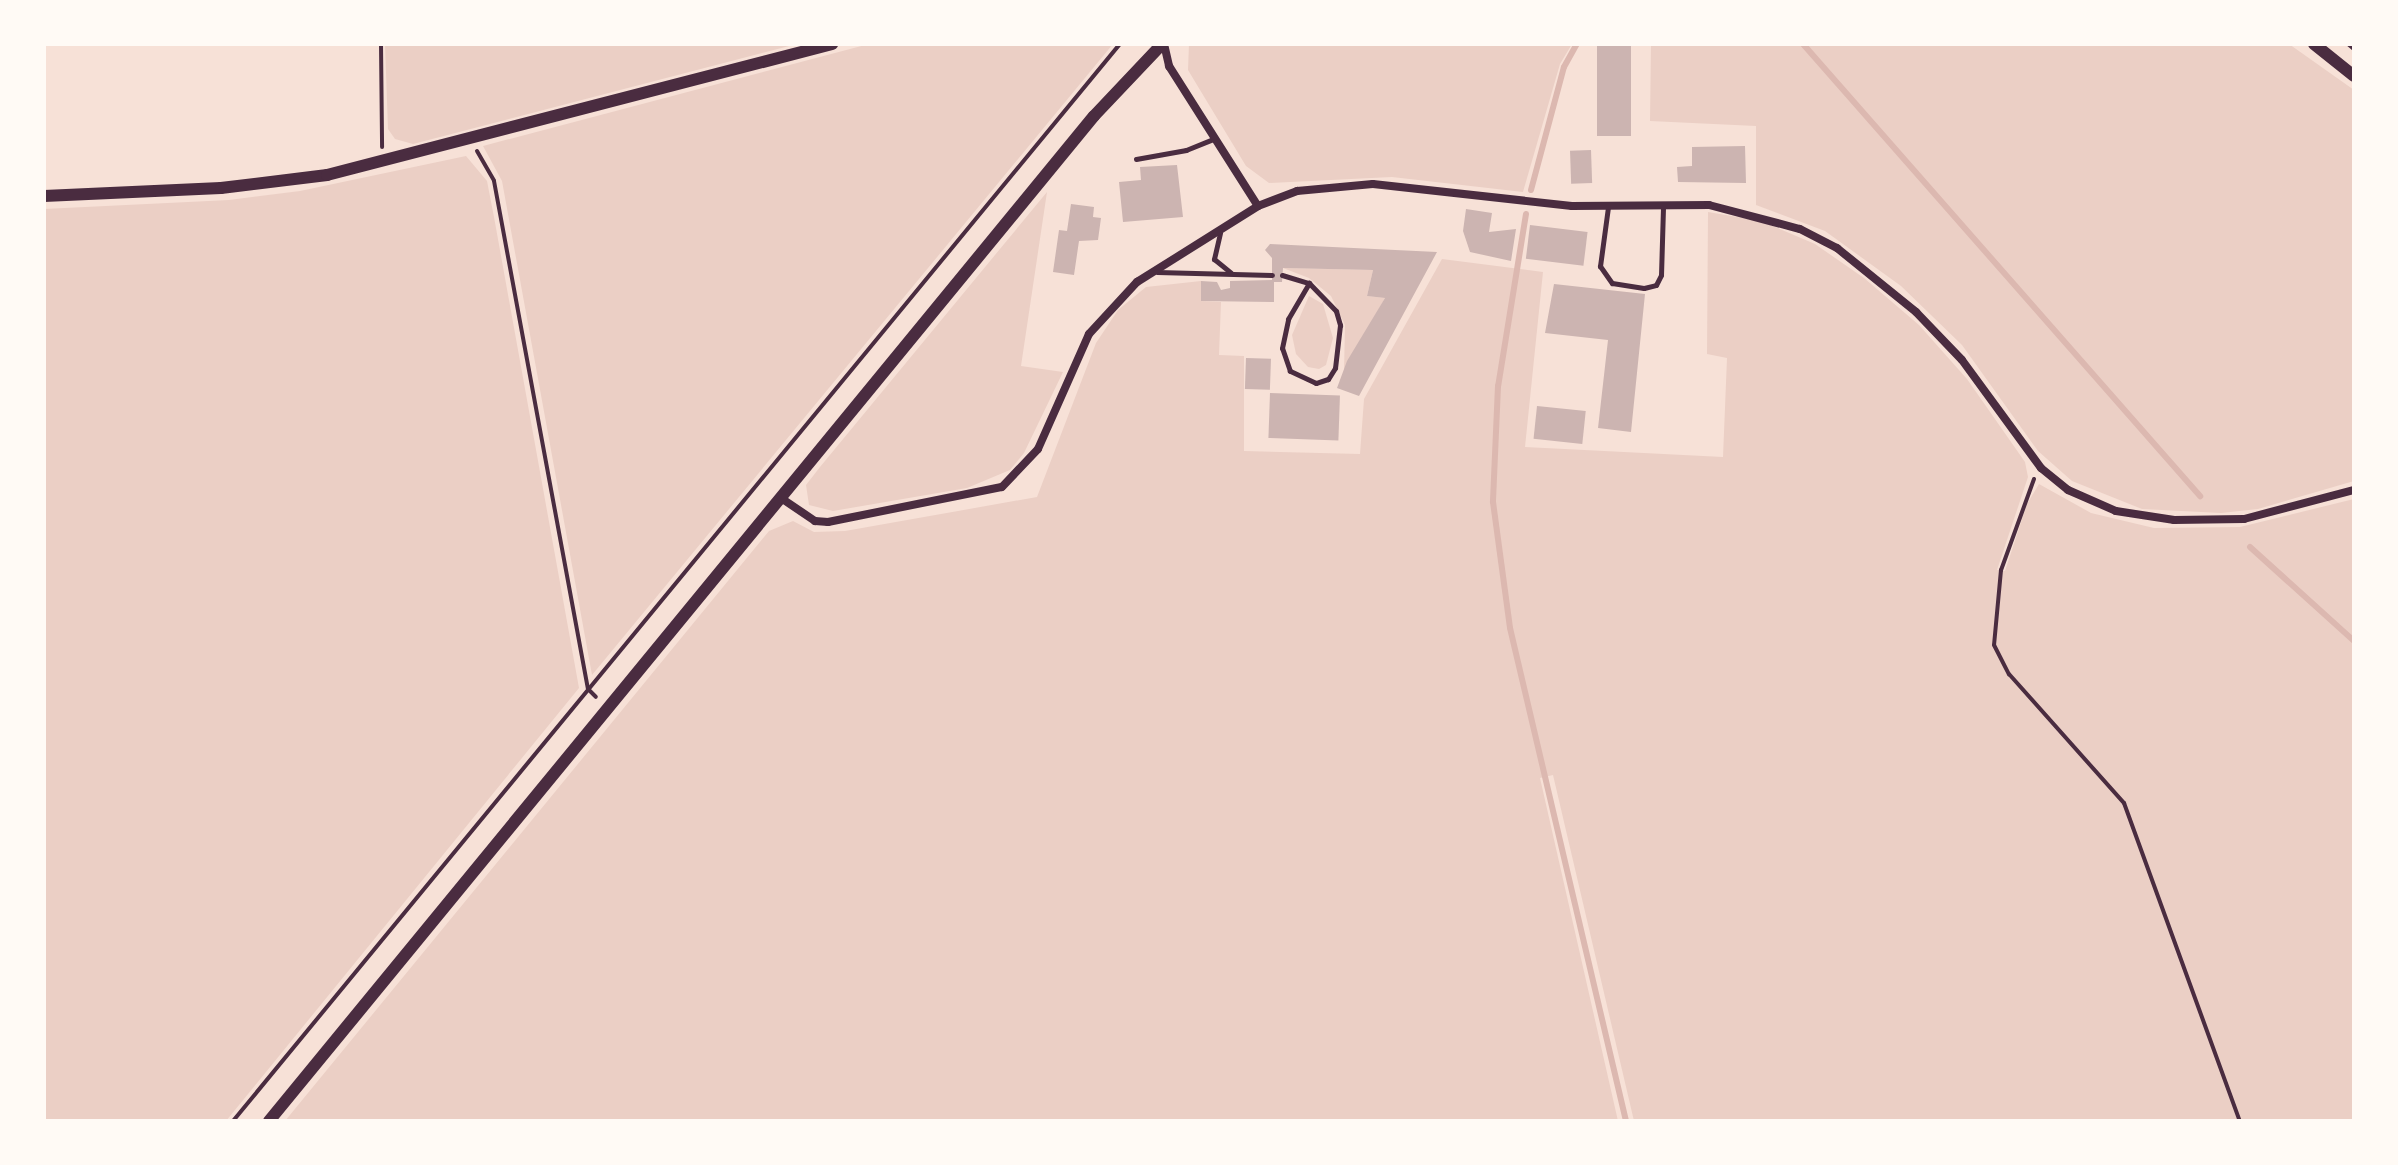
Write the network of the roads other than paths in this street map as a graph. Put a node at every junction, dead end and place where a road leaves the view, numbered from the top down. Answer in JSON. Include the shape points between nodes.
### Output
{"nodes":[{"id":1,"x":832,"y":44,"type":"edge"},
{"id":2,"x":1163,"y":44,"type":"edge"},
{"id":3,"x":2314,"y":44,"type":"edge"},
{"id":4,"x":2354,"y":76,"type":"edge"},
{"id":5,"x":1216,"y":137,"type":"junction"},
{"id":6,"x":1136,"y":159,"type":"dead end"},
{"id":7,"x":44,"y":196,"type":"edge"},
{"id":8,"x":1258,"y":206,"type":"junction"},
{"id":9,"x":1663,"y":206,"type":"junction"},
{"id":10,"x":1608,"y":207,"type":"junction"},
{"id":11,"x":1226,"y":223,"type":"junction"},
{"id":12,"x":1152,"y":272,"type":"junction"},
{"id":13,"x":1231,"y":274,"type":"junction"},
{"id":14,"x":1272,"y":275,"type":"dead end"},
{"id":15,"x":1282,"y":275,"type":"dead end"},
{"id":16,"x":1309,"y":283,"type":"junction"},
{"id":17,"x":2354,"y":490,"type":"edge"},
{"id":18,"x":781,"y":498,"type":"junction"},
{"id":19,"x":269,"y":1121,"type":"edge"}],
"edges":[{"from":1,"to":7,"type":"street","via":[[384,161],[277,183]]},
{"from":2,"to":5,"type":"street","via":[[1169,66]]},
{"from":2,"to":18,"type":"street","via":[[1094,116]]},
{"from":3,"to":4,"type":"street"},
{"from":5,"to":6,"type":"lane","via":[[1186,150]]},
{"from":5,"to":8,"type":"street"},
{"from":8,"to":10,"type":"street","via":[[1297,191],[1373,184]]},
{"from":8,"to":11,"type":"street"},
{"from":9,"to":10,"type":"street"},
{"from":9,"to":10,"type":"lane","via":[[1661,275],[1656,285],[1644,288],[1612,283],[1600,266]]},
{"from":9,"to":17,"type":"street","via":[[1709,205],[1767,216],[1837,248],[1939,335],[2041,468],[2091,503],[2174,520],[2244,519]]},
{"from":11,"to":12,"type":"street"},
{"from":11,"to":13,"type":"lane","via":[[1213,245],[1214,259]]},
{"from":12,"to":13,"type":"lane"},
{"from":12,"to":18,"type":"street","via":[[1089,334],[1047,434],[1010,482],[981,494],[828,522],[807,517]]},
{"from":13,"to":14,"type":"lane"},
{"from":15,"to":16,"type":"lane"},
{"from":16,"to":16,"type":"lane","via":[[1336,311],[1340,325],[1335,368],[1328,379],[1316,383],[1290,371],[1282,348],[1288,319]]},
{"from":18,"to":19,"type":"street"}]}
